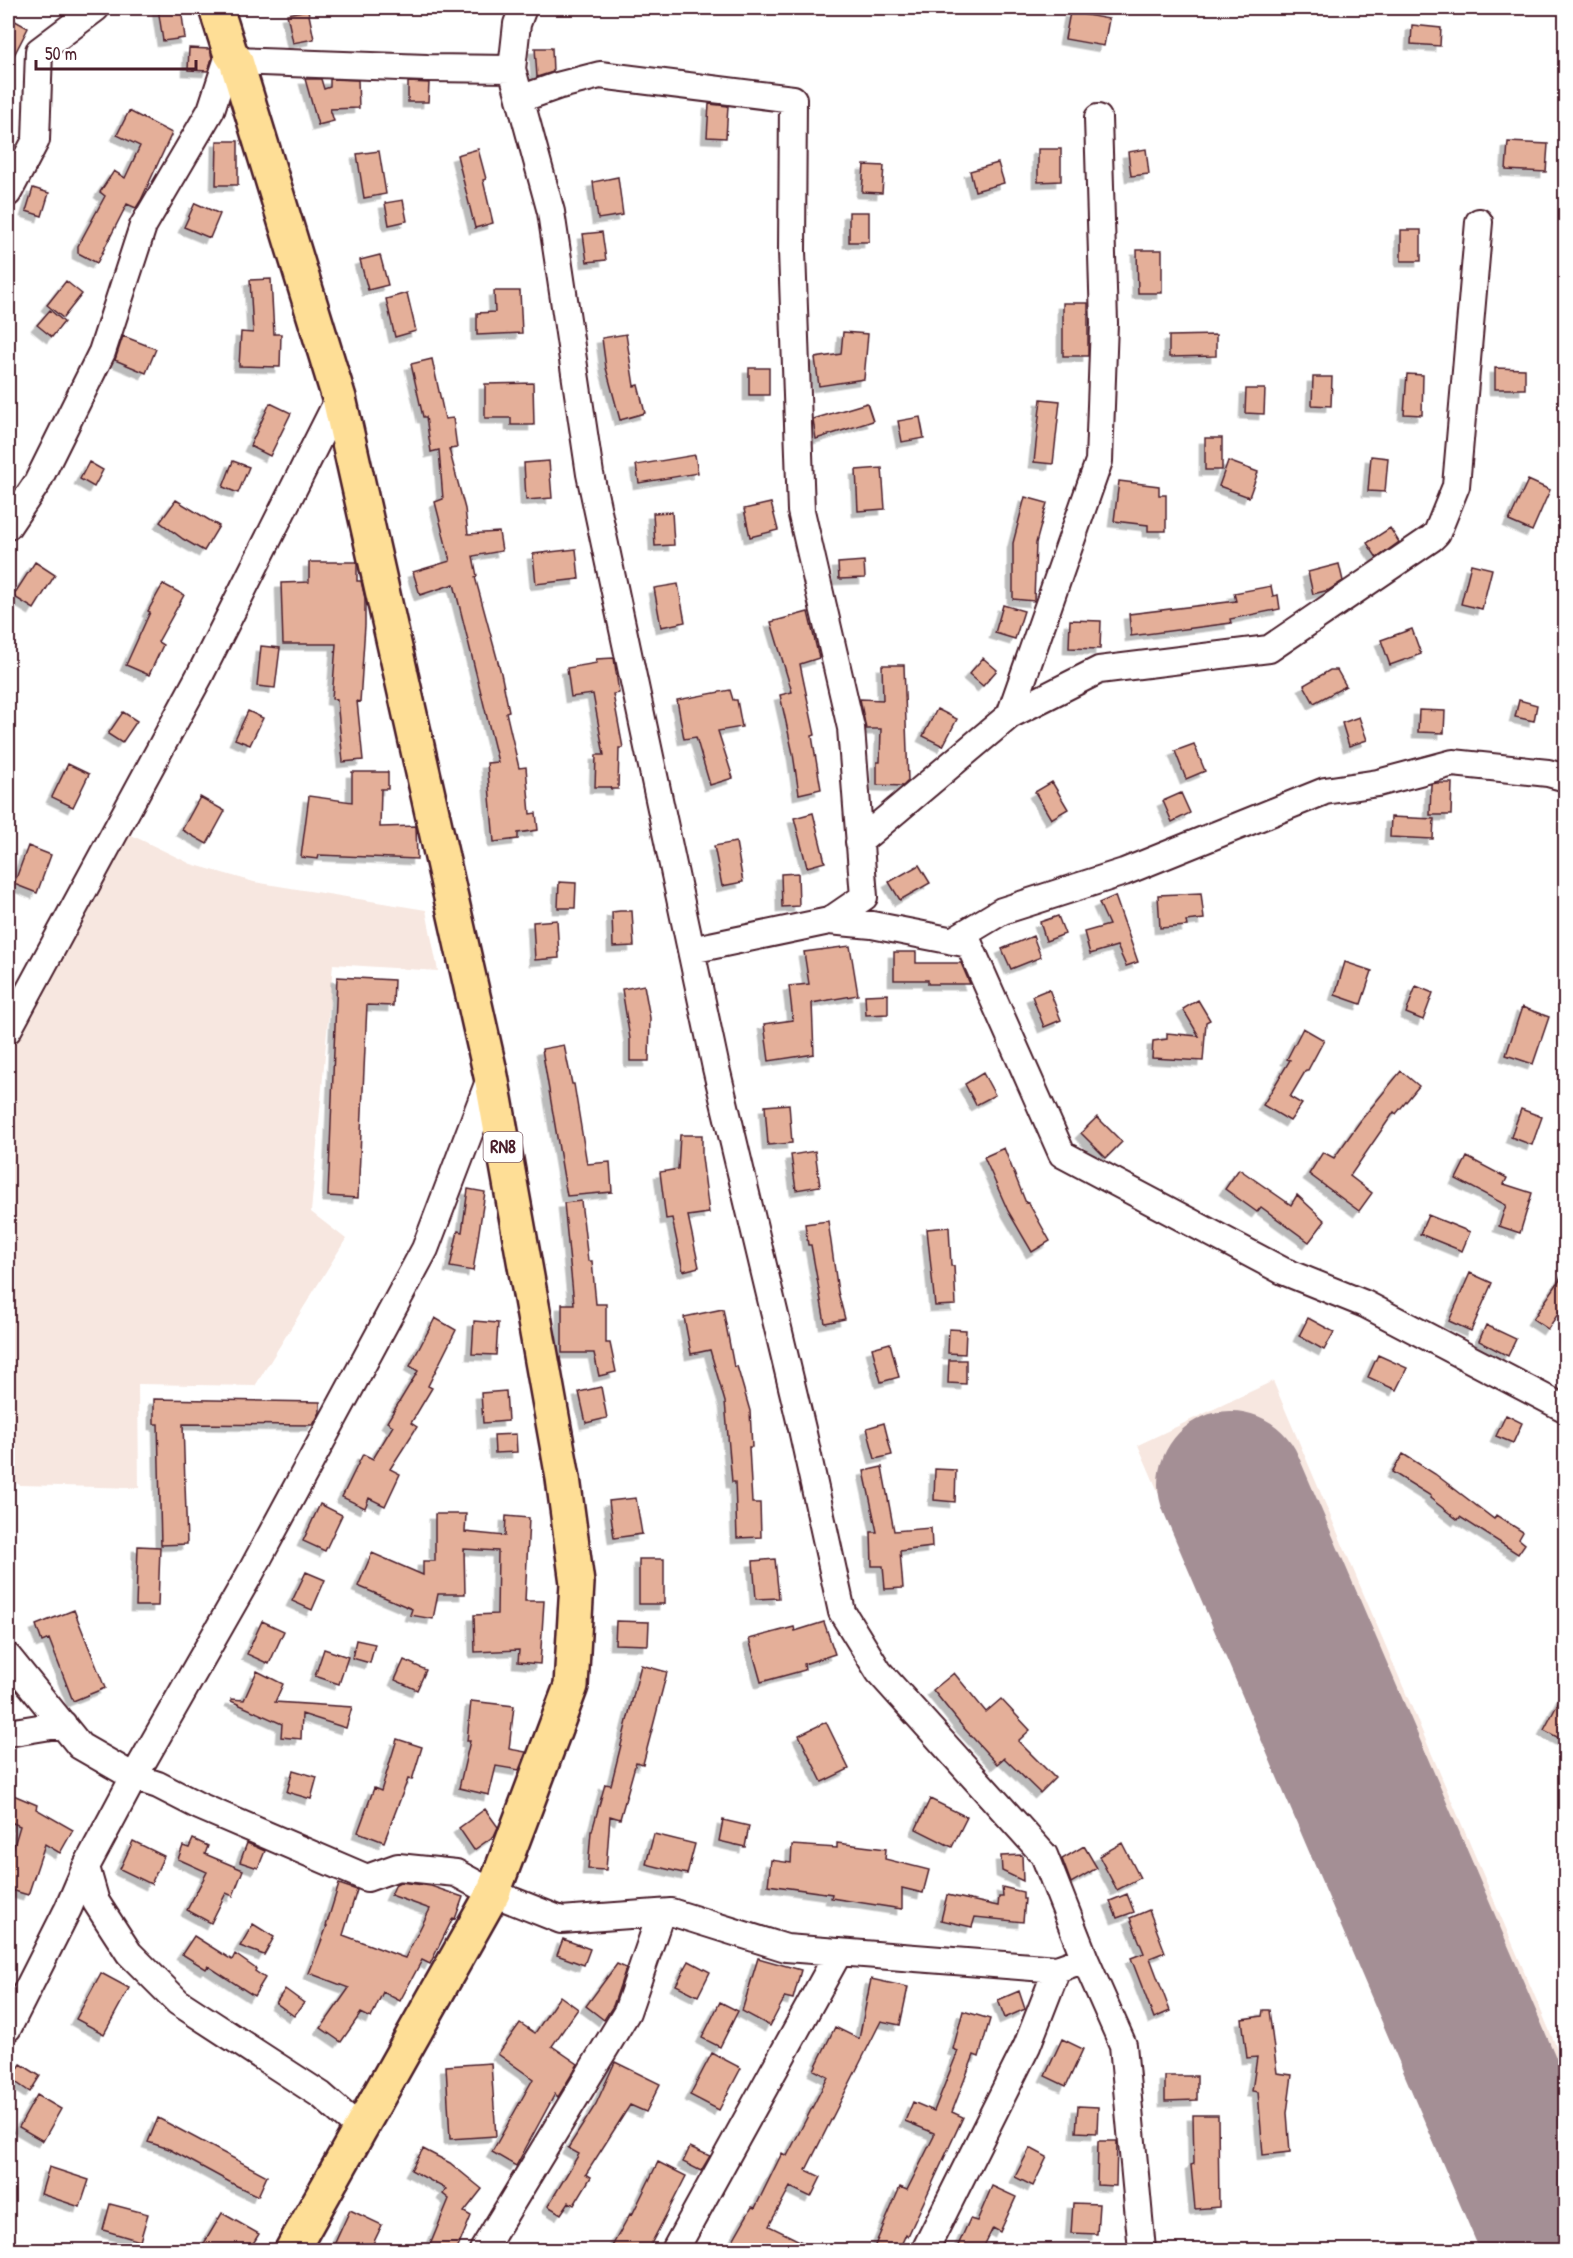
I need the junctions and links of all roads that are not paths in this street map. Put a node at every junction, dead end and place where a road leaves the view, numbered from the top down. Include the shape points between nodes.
1 (96, 8) edge
2 (216, 8) edge
3 (523, 8) edge
4 (233, 57) junction
5 (512, 69) junction
6 (520, 99) junction
7 (1098, 118) dead end
8 (8, 193) edge
9 (1479, 222) dead end
10 (339, 398) junction
11 (8, 526) edge
12 (1010, 714) junction
13 (1566, 778) edge
14 (859, 842) junction
15 (829, 921) junction
16 (952, 941) junction
17 (691, 950) junction
18 (8, 1030) edge
19 (490, 1076) junction
20 (1566, 1409) edge
21 (8, 1657) edge
22 (63, 1724) junction
23 (8, 1733) edge
24 (134, 1777) junction
25 (86, 1867) junction
26 (493, 1893) junction
27 (661, 1913) junction
28 (839, 1952) junction
29 (1085, 1959) junction
30 (1057, 1969) junction
31 (8, 2028) edge
32 (360, 2129) junction
33 (292, 2250) edge
34 (483, 2250) edge
35 (675, 2250) edge
36 (925, 2250) edge
37 (1142, 2250) edge

1 - 8 street via 39,51 36,140
2 - 4 main road, RN8
3 - 5 street via 517,24
4 - 5 street
4 - 10 main road, RN8
4 - 11 street via 211,110 144,226 102,352 37,483
5 - 6 street
6 - 14 street via 600,75 794,99 792,251 801,511 850,728
6 - 17 street via 551,212 590,474
7 - 12 street via 1104,324 1099,461
9 - 12 street via 1456,486 1437,533 1269,649 1099,670
10 - 18 street via 200,675
10 - 19 main road, RN8
12 - 14 street
13 - 16 street via 1453,763 1325,792 1124,872 1002,911
14 - 15 street via 864,897
15 - 16 street
15 - 17 street
16 - 20 street via 969,944 1062,1154 1283,1271 1365,1304
17 - 29 street via 842,1612 879,1672 1044,1855
19 - 24 street via 425,1249 251,1572
19 - 26 main road, RN8 via 563,1478 577,1583 571,1686
21 - 22 street
22 - 23 street
22 - 24 street via 80,1746
24 - 25 street
24 - 26 street via 368,1878 398,1867 456,1873
25 - 31 street
25 - 32 street via 96,1902 129,1953 178,2002 321,2095
26 - 27 street via 561,1920
26 - 32 main road, RN8
27 - 28 street via 671,1912 786,1948
27 - 34 street via 627,2012
28 - 30 street
28 - 35 street
29 - 30 street
29 - 37 street via 1123,2046
30 - 36 street via 1027,2046
32 - 33 main road, RN8

